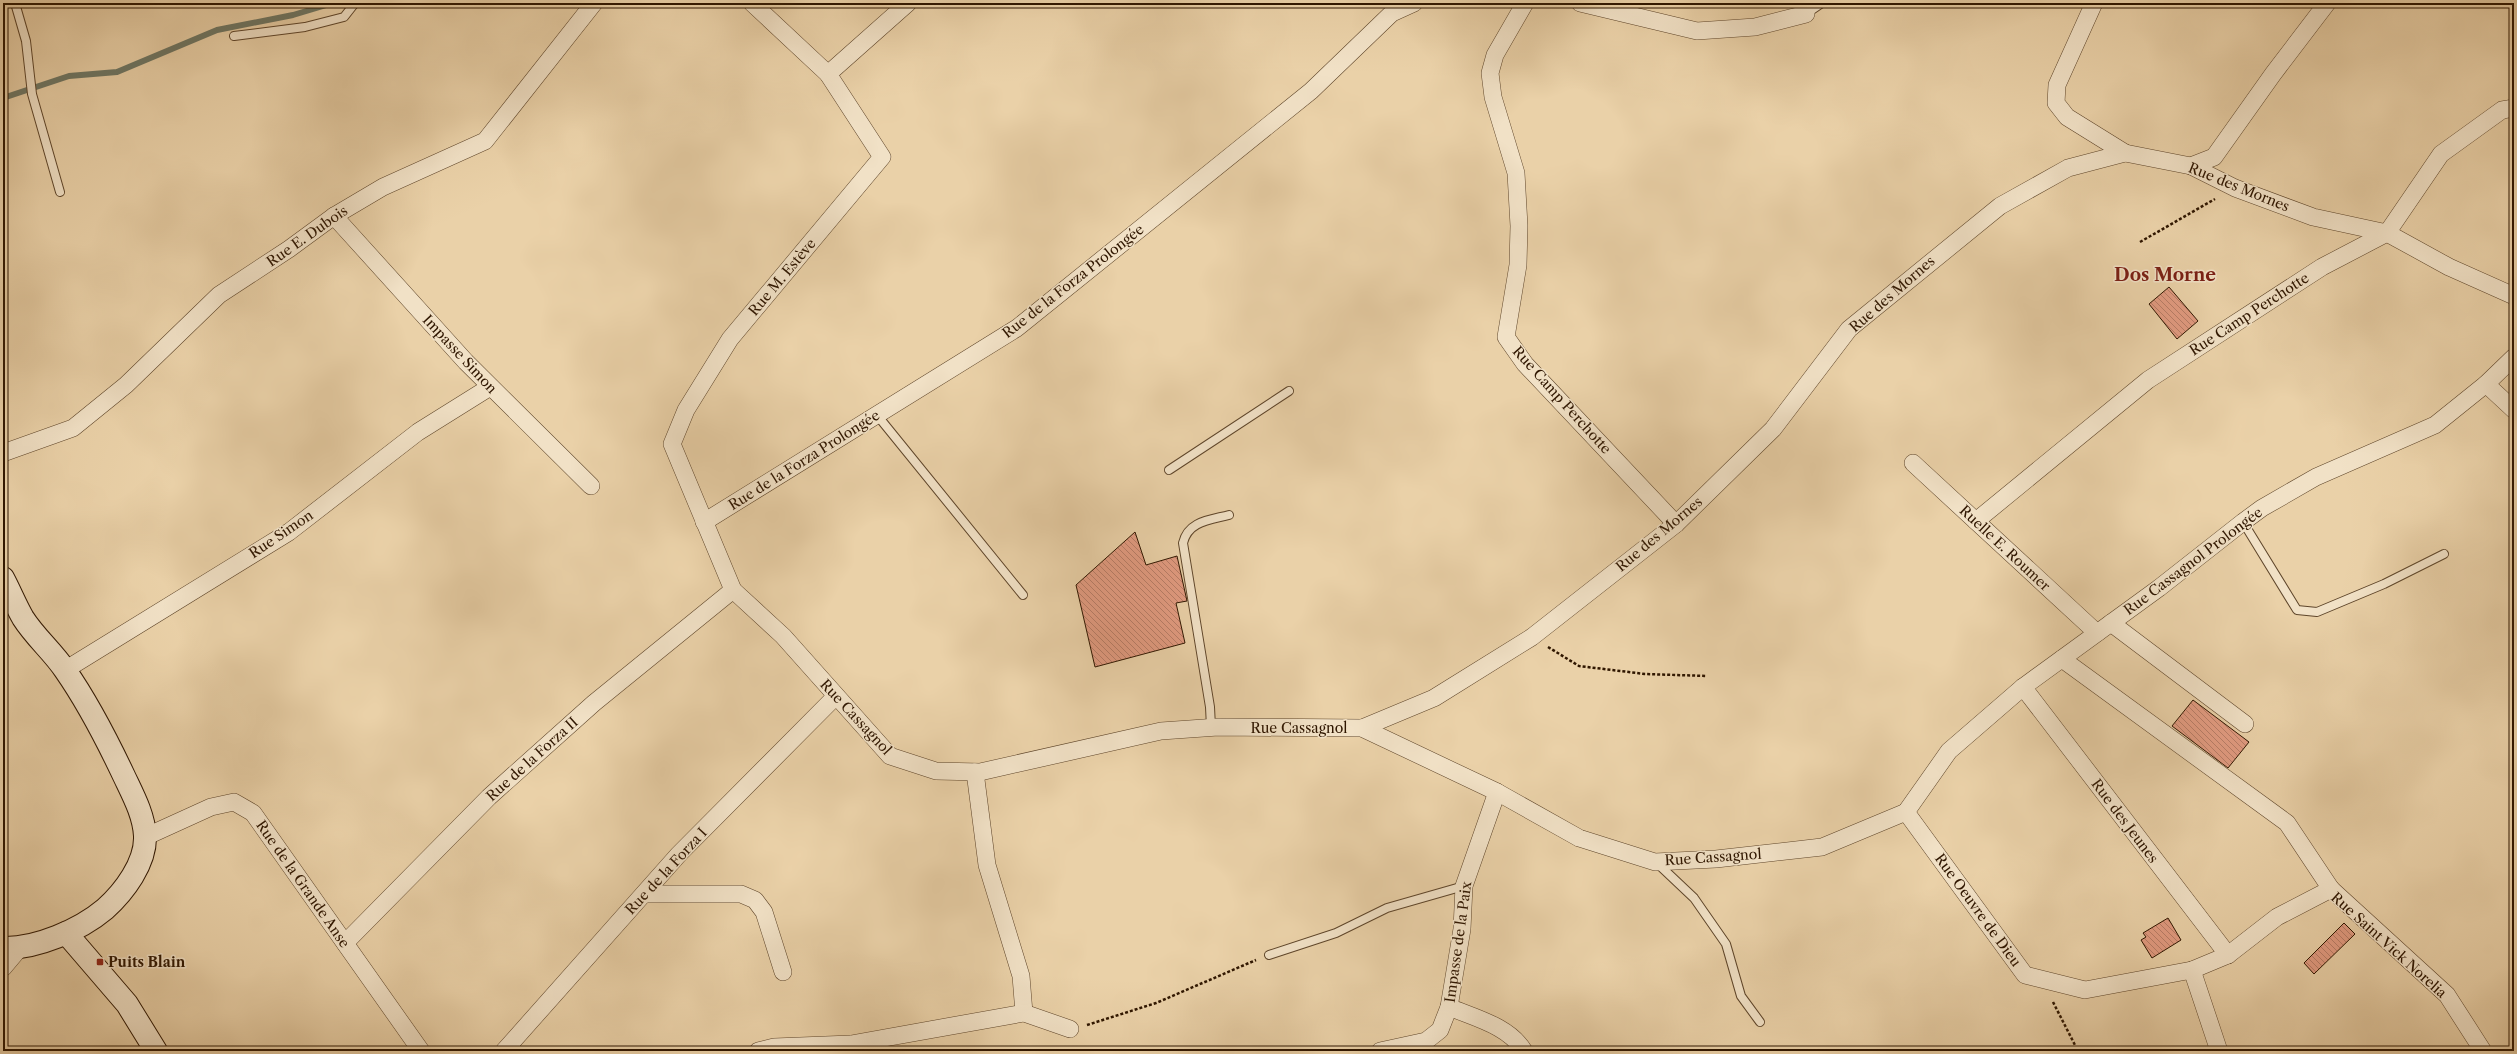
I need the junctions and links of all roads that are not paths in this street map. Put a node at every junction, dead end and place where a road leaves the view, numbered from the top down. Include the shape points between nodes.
1 (15, 3) edge
2 (356, 3) edge
3 (594, 3) edge
4 (752, 3) edge
5 (908, 3) edge
6 (1414, 3) edge
7 (1524, 3) edge
8 (1580, 3) edge
9 (1822, 3) edge
10 (2094, 3) edge
11 (2327, 3) edge
12 (1806, 14) joint
13 (234, 36) dead end
14 (828, 74) junction
15 (2514, 108) edge
16 (2126, 153) junction
17 (2191, 166) junction
18 (60, 192) dead end
19 (334, 216) junction
20 (2387, 233) junction
21 (2514, 296) edge
22 (2514, 357) edge
23 (2486, 384) junction
24 (490, 387) junction
25 (1289, 391) dead end
26 (2514, 410) edge
27 (877, 415) junction
28 (3, 453) edge
29 (1913, 463) dead end
30 (1169, 470) dead end
31 (591, 486) dead end
32 (1229, 515) dead end
33 (1976, 521) junction
34 (704, 522) junction
35 (2243, 522) junction
36 (1676, 524) junction
37 (2444, 554) dead end
38 (3, 578) edge
39 (733, 590) junction
40 (1023, 595) dead end
41 (2111, 623) junction
42 (2097, 633) junction
43 (2062, 659) junction
44 (65, 670) junction
45 (2023, 687) junction
46 (835, 697) junction
47 (2245, 724) dead end
48 (1211, 728) junction
49 (1362, 728) junction
50 (975, 772) junction
51 (1497, 792) junction
52 (1906, 812) junction
53 (145, 837) junction
54 (1655, 862) junction
55 (1464, 886) junction
56 (2331, 889) junction
57 (644, 894) junction
58 (66, 933) junction
59 (345, 944) junction
60 (11, 948) edge
61 (1269, 955) road end
62 (2228, 955) junction
63 (3, 968) edge
64 (2192, 970) junction
65 (782, 972) dead end
66 (1449, 1007) junction
67 (1024, 1013) junction
68 (1760, 1022) dead end
69 (1070, 1029) road end
70 (156, 1051) edge
71 (421, 1051) edge
72 (504, 1051) edge
73 (758, 1051) edge
74 (1380, 1051) edge
75 (1524, 1051) edge
76 (2219, 1051) edge
77 (2483, 1051) edge

1 - 18 lane via 26,41 32,94
2 - 13 lane via 344,17 305,28
3 - 19 street, Rue E. Dubois via 485,141 383,187
4 - 14 street, Rue M. Estève
5 - 14 street
6 - 27 street, Rue de la Forza Prolongée via 1392,13 1311,91 1017,328
7 - 36 street, Rue Camp Perchotte via 1495,55 1490,73 1493,97 1516,173 1518,265 1506,337 1525,364
8 - 12 street via 1697,31 1755,27
9 - 12 lane
10 - 16 street via 2057,85 2056,103 2067,117
11 - 17 street via 2214,157
14 - 34 street, Rue M. Estève via 882,157 730,339 686,410 672,444
15 - 20 street, Rue Camp Perchotte via 2502,110 2441,154
16 - 17 street, Rue des Mornes
16 - 36 street, Rue des Mornes via 2068,168 2000,206 1936,256 1849,329 1773,429
17 - 20 street, Rue des Mornes via 2235,188 2313,216
19 - 24 street, Impasse Simon
19 - 28 street, Rue E. Dubois via 290,250 219,295 126,385 73,428
20 - 21 street, Rue des Mornes via 2449,267
20 - 33 street, Rue Camp Perchotte via 2322,267 2148,380
22 - 23 street, Rue Cassagnol Prolongée
23 - 26 street
23 - 35 street, Rue Cassagnol Prolongée via 2434,425 2316,477
24 - 31 street, Impasse Simon
24 - 44 street, Rue Simon via 418,432 289,532
25 - 30 lane
27 - 34 street, Rue de la Forza Prolongée
27 - 40 lane
29 - 33 street, Ruelle E. Roumer
32 - 48 lane via 1194,524 1185,532 1183,543 1210,707
33 - 42 street, Ruelle E. Roumer
34 - 39 street, Rue M. Estève
35 - 37 lane via 2297,610 2317,612 2384,584
35 - 41 street, Rue Cassagnol Prolongée
36 - 49 street, Rue des Mornes via 1532,637 1434,698
38 - 44 street via 24,619
39 - 46 street, Rue Cassagnol via 783,636
39 - 59 street, Rue de la Forza II via 594,703 489,797
41 - 42 street, Rue Cassagnol Prolongée
41 - 47 street
42 - 43 street, Rue Cassagnol Prolongée
43 - 45 street, Rue Cassagnol Prolongée
43 - 56 street via 2287,823
44 - 53 street via 110,747 138,807
45 - 52 street, Rue Cassagnol Prolongée via 1950,752
45 - 62 street, Rue des Jeunes
46 - 50 street, Rue Cassagnol via 890,756 936,771
46 - 57 street, Rue de la Forza I via 679,854
48 - 49 street, Rue Cassagnol
48 - 50 street, Rue Cassagnol via 1161,731
49 - 51 street, Rue Cassagnol
50 - 67 street via 987,865 1021,976
51 - 54 street, Rue Cassagnol via 1579,838
51 - 55 street, Impasse de la Paix
52 - 54 street, Rue Cassagnol via 1822,847 1716,859
52 - 64 street, Rue Oeuvre de Dieu via 2025,975 2085,990
53 - 58 street via 140,859 129,882 113,902 82,927
53 - 59 street, Rue de la Grande Anse via 212,807 234,802 253,812
54 - 68 lane via 1694,898 1726,944 1741,996
55 - 61 lane via 1387,908 1336,933
55 - 66 street, Impasse de la Paix via 1462,930
56 - 62 street, Rue Saint Vick Norelia via 2277,917
56 - 77 street, Rue Saint Vick Norelia via 2447,995
57 - 65 street via 741,894 755,900 764,912
57 - 72 street, Rue de la Forza I
58 - 60 street
58 - 70 street via 127,1004
59 - 71 street, Rue de la Grande Anse
60 - 63 street
62 - 64 street, Rue Saint Vick Norelia
64 - 76 street
66 - 74 street, Impasse de la Paix via 1440,1030 1426,1042
66 - 75 street via 1509,1033
67 - 69 street
67 - 73 street via 851,1044 774,1047

